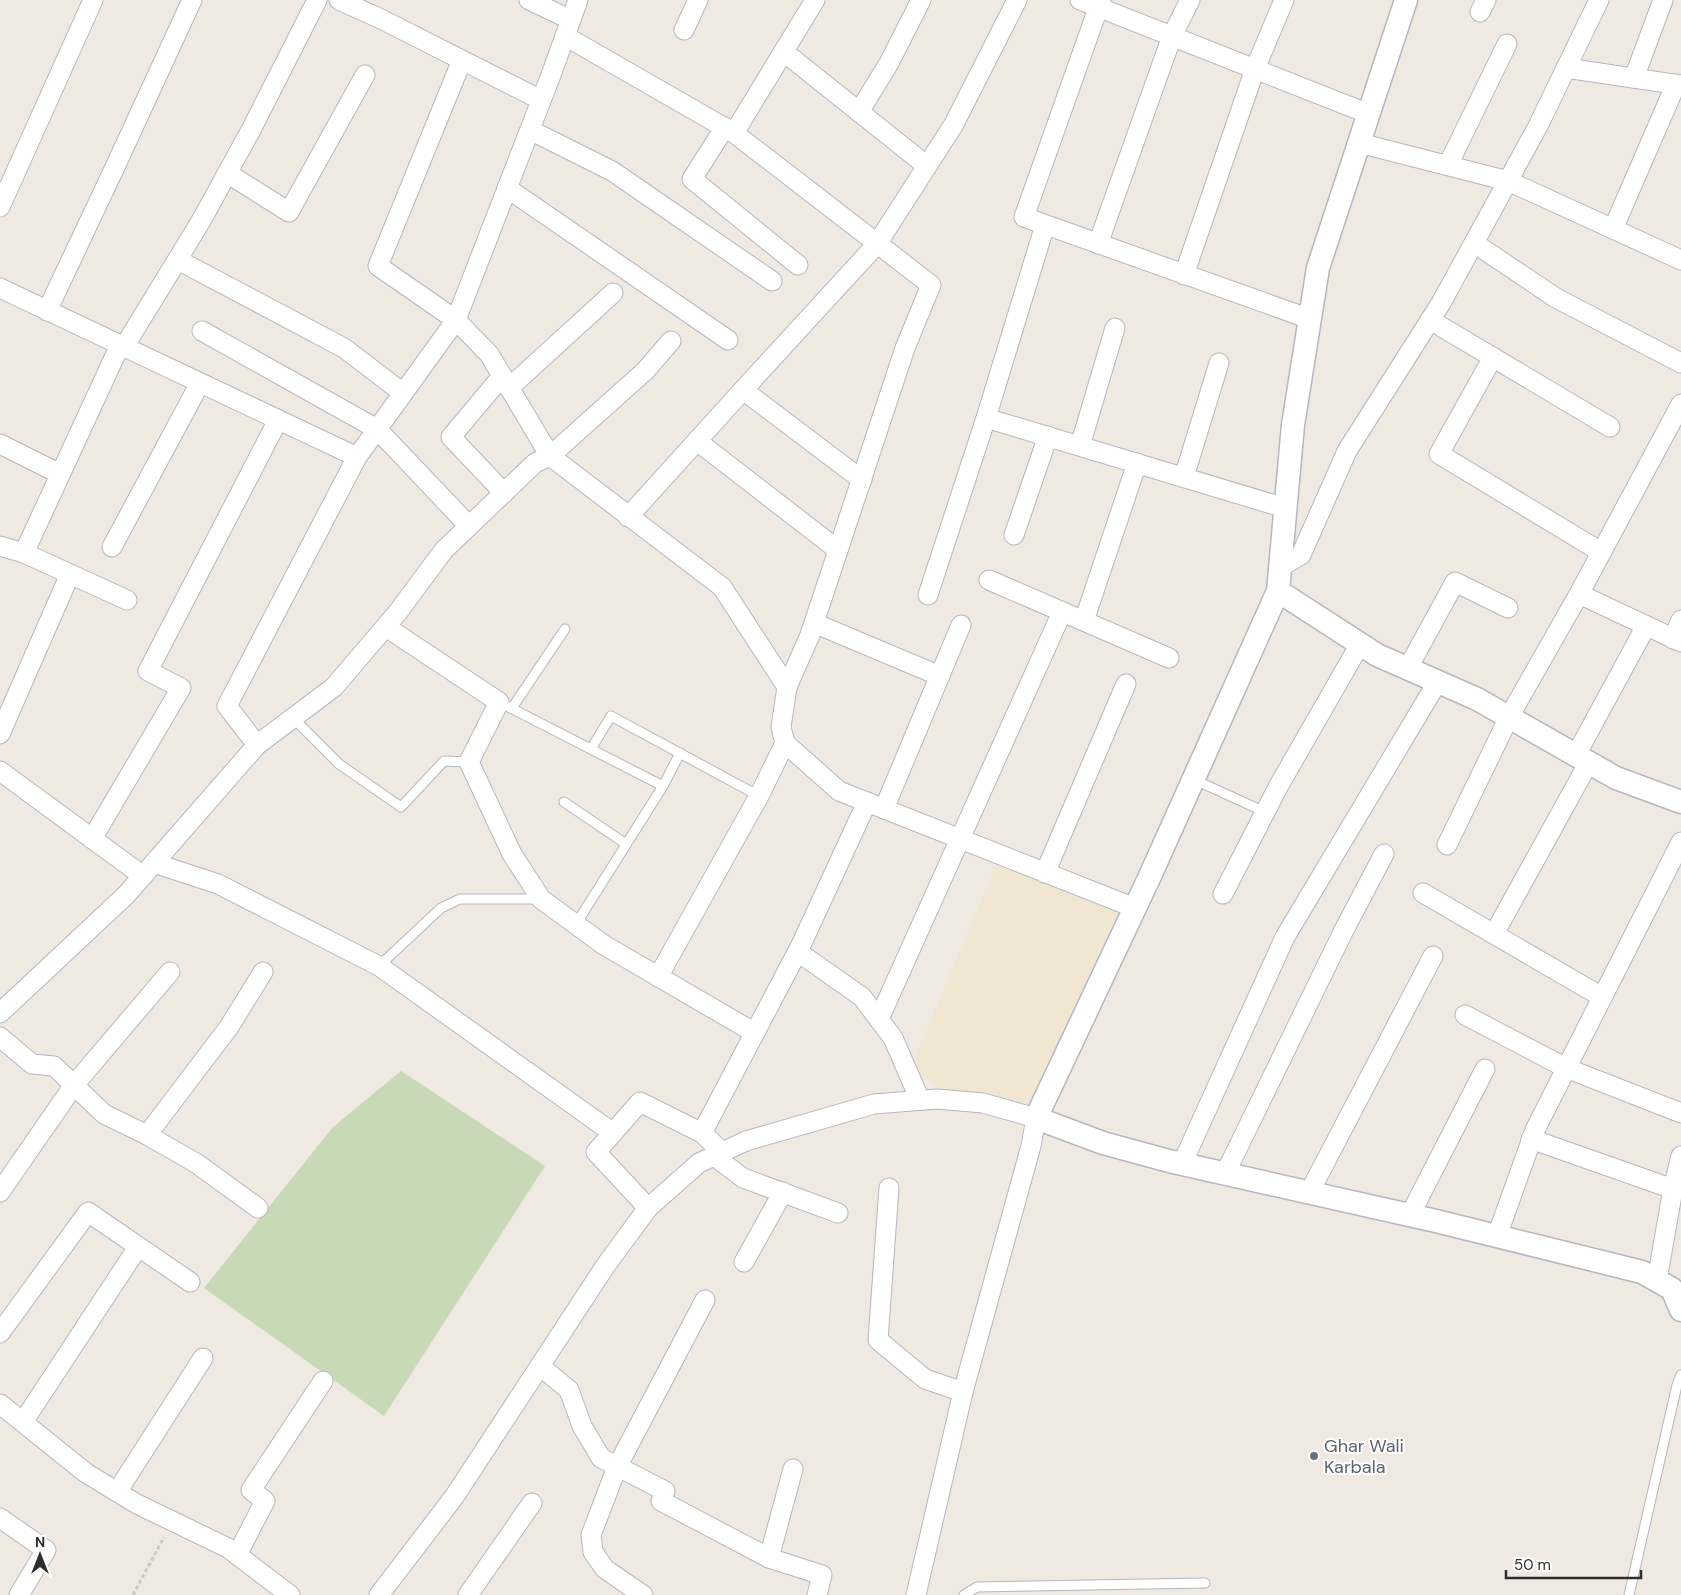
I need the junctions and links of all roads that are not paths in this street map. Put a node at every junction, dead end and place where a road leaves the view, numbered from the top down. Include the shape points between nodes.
1 (93, 0) edge
2 (192, 0) edge
3 (317, 0) edge
4 (529, 0) edge
5 (578, 0) edge
6 (698, 0) edge
7 (816, 0) edge
8 (921, 0) edge
9 (1017, 0) edge
10 (1080, 0) edge
11 (1190, 0) edge
12 (1284, 0) edge
13 (1406, 0) edge
14 (1600, 0) edge
15 (1664, 0) edge
16 (350, 2) edge
17 (1099, 4) edge
18 (568, 28) junction
19 (684, 30) dead end
20 (1172, 36) junction
21 (1508, 44) dead end
22 (784, 52) junction
23 (462, 60) junction
24 (1566, 68) junction
25 (1255, 69) junction
26 (365, 75) dead end
27 (1634, 78) junction
28 (1678, 84) edge
29 (541, 100) junction
30 (858, 112) junction
31 (1368, 114) junction
32 (530, 130) junction
33 (730, 130) junction
34 (1359, 143) junction
35 (1448, 165) junction
36 (927, 166) junction
37 (227, 173) junction
38 (1508, 181) junction
39 (507, 188) junction
40 (0, 207) edge
41 (1046, 225) junction
42 (1613, 229) junction
43 (1474, 243) junction
44 (877, 244) junction
45 (1098, 244) junction
46 (178, 260) junction
47 (1681, 260) edge
48 (798, 265) dead end
49 (1184, 275) junction
50 (772, 282) dead end
51 (0, 288) edge
52 (613, 293) dead end
53 (47, 311) junction
54 (456, 320) junction
55 (1310, 320) junction
56 (1430, 320) junction
57 (1115, 328) dead end
58 (202, 331) dead end
59 (728, 340) dead end
60 (671, 341) dead end
61 (122, 346) junction
62 (1493, 358) junction
63 (1219, 363) dead end
64 (1681, 363) edge
65 (506, 382) junction
66 (200, 383) junction
67 (743, 390) junction
68 (403, 393) junction
69 (1681, 404) edge
70 (986, 418) junction
71 (278, 420) junction
72 (1610, 427) dead end
73 (377, 429) junction
74 (1048, 436) junction
75 (697, 441) junction
76 (0, 444) edge
77 (1080, 446) junction
78 (356, 456) junction
79 (550, 456) junction
80 (1137, 463) junction
81 (60, 474) junction
82 (1184, 478) junction
83 (862, 480) junction
84 (504, 493) junction
85 (1285, 508) junction
86 (628, 517) junction
87 (469, 526) junction
88 (1014, 535) dead end
89 (0, 546) edge
90 (112, 548) dead end
91 (838, 550) junction
92 (1601, 552) junction
93 (24, 553) junction
94 (1280, 567) junction
95 (70, 574) junction
96 (989, 580) dead end
97 (1278, 591) junction
98 (1579, 594) junction
99 (928, 595) dead end
100 (127, 600) dead end
101 (1508, 608) dead end
102 (1062, 612) junction
103 (1681, 620) edge
104 (1084, 621) junction
105 (814, 623) junction
106 (961, 625) dead end
107 (1646, 626) junction
108 (386, 627) junction
109 (565, 629) dead end
110 (1677, 641) edge
111 (1360, 644) junction
112 (1170, 658) dead end
113 (1408, 668) junction
114 (940, 676) junction
115 (1438, 681) junction
116 (1126, 684) dead end
117 (787, 688) junction
118 (505, 705) junction
119 (1509, 716) junction
120 (293, 718) junction
121 (0, 734) edge
122 (785, 743) junction
123 (257, 745) junction
124 (591, 749) junction
125 (680, 753) junction
126 (1583, 758) junction
127 (469, 762) junction
128 (0, 771) edge
129 (1193, 779) junction
130 (663, 786) junction
131 (759, 796) junction
132 (564, 802) dead end
133 (1681, 802) edge
134 (875, 805) junction
135 (1265, 812) junction
136 (92, 839) junction
137 (961, 839) junction
138 (1681, 842) edge
139 (626, 844) junction
140 (1447, 845) dead end
141 (1384, 854) dead end
142 (149, 870) junction
143 (1046, 873) junction
144 (1423, 893) dead end
145 (1223, 894) dead end
146 (541, 899) junction
147 (1135, 908) junction
148 (576, 924) junction
149 (1494, 934) junction
150 (798, 952) junction
151 (1433, 956) dead end
152 (379, 966) junction
153 (170, 972) dead end
154 (263, 972) dead end
155 (658, 976) junction
156 (1602, 997) junction
157 (0, 1013) edge
158 (1465, 1015) dead end
159 (879, 1019) junction
160 (755, 1033) junction
161 (0, 1037) edge
162 (1566, 1068) junction
163 (1486, 1069) dead end
164 (74, 1085) junction
165 (920, 1100) junction
166 (1681, 1113) edge
167 (1036, 1118) junction
168 (613, 1133) junction
169 (702, 1133) junction
170 (147, 1135) junction
171 (1531, 1139) junction
172 (718, 1154) junction
173 (1681, 1156) edge
174 (1182, 1164) junction
175 (1225, 1174) junction
176 (889, 1188) dead end
177 (1673, 1189) junction
178 (0, 1192) edge
179 (783, 1192) junction
180 (1310, 1192) junction
181 (258, 1208) dead end
182 (648, 1208) junction
183 (838, 1213) dead end
184 (1675, 1213) edge
185 (1410, 1215) junction
186 (1497, 1236) junction
187 (138, 1247) junction
188 (744, 1262) dead end
189 (1657, 1280) junction
190 (190, 1282) dead end
191 (705, 1300) dead end
192 (1681, 1310) edge
193 (0, 1333) edge
194 (202, 1358) dead end
195 (540, 1366) junction
196 (1681, 1375) edge
197 (323, 1381) dead end
198 (963, 1392) junction
199 (0, 1404) edge
200 (23, 1422) junction
201 (617, 1467) junction
202 (793, 1469) dead end
203 (117, 1492) junction
204 (532, 1503) dead end
205 (0, 1518) edge
206 (237, 1554) junction
207 (769, 1558) junction
208 (1205, 1583) dead end
209 (19, 1595) edge
210 (290, 1595) edge
211 (379, 1595) edge
212 (468, 1595) edge
213 (643, 1595) edge
214 (817, 1595) edge
215 (916, 1595) edge
216 (964, 1595) edge
217 (1628, 1595) edge

1 - 40 street
2 - 53 street
3 - 37 street
4 - 18 street
5 - 18 street
6 - 19 street
7 - 22 street
8 - 30 street via 889,63
9 - 36 street via 954,124
10 - 17 street
11 - 20 street
12 - 25 street
13 - 31 street
14 - 24 street
15 - 27 street
16 - 23 street
17 - 20 street
17 - 41 street via 1024,217
18 - 29 street
18 - 33 street
20 - 25 street
20 - 45 street
21 - 35 street
22 - 30 street
22 - 33 street
23 - 29 street
23 - 54 street via 378,266
24 - 27 street
24 - 38 street
25 - 31 street
25 - 49 street
26 - 37 street via 289,212
27 - 28 street
28 - 42 street
29 - 32 street
30 - 36 street
31 - 34 street
32 - 39 street
32 - 50 street via 612,170
33 - 44 street
33 - 48 street via 692,179
34 - 35 street
34 - 55 street via 1318,268
35 - 38 street
36 - 44 street
37 - 46 street
38 - 42 street
38 - 43 street
39 - 54 street
39 - 59 street
41 - 45 street
41 - 70 street
42 - 47 street
43 - 56 street
43 - 64 street via 1556,298
44 - 67 street
44 - 83 street via 931,285 905,348
45 - 49 street
46 - 61 street
46 - 68 street via 344,348
49 - 55 street
51 - 53 street
52 - 65 street
53 - 61 street
54 - 65 street via 489,354
54 - 68 street
55 - 85 street via 1293,425
56 - 62 street
56 - 94 street via 1347,451 1301,555
57 - 77 street
58 - 73 street
60 - 79 street via 645,371
61 - 66 street
61 - 81 street
62 - 72 street
62 - 92 street via 1439,454
63 - 82 street
65 - 79 street
65 - 84 street via 451,437
66 - 71 street
66 - 90 street
67 - 75 street
67 - 83 street
68 - 73 street
69 - 92 street
70 - 74 street
70 - 99 street
71 - 78 street
71 - 136 street via 148,671 181,688
73 - 78 street
73 - 87 street
74 - 77 street
74 - 88 street
75 - 86 street
75 - 91 street
76 - 81 street
77 - 80 street
78 - 123 street via 227,706
79 - 84 street via 535,463
79 - 86 street
80 - 82 street
80 - 104 street
81 - 93 street
82 - 85 street
83 - 91 street
84 - 87 street
85 - 94 street
86 - 117 street via 722,587
87 - 108 street via 444,550
89 - 93 street
91 - 105 street
92 - 98 street
93 - 95 street
94 - 97 street
95 - 100 street
95 - 121 street
96 - 102 street
97 - 111 street
97 - 129 street
98 - 107 street
98 - 119 street
101 - 113 street via 1455,582
102 - 104 street
102 - 137 street
103 - 110 street
104 - 112 street
105 - 114 street
105 - 117 street
106 - 114 street
107 - 110 street
107 - 126 street
108 - 118 street
108 - 120 street via 334,687
109 - 118 lane
111 - 113 street
111 - 135 street
113 - 115 street
114 - 134 street
115 - 119 street
115 - 174 street via 1285,937
116 - 143 street
117 - 122 street via 781,727
118 - 124 lane
118 - 127 street
119 - 126 street
119 - 140 street
120 - 123 street
120 - 127 lane via 339,764 401,807 444,761
122 - 131 street
122 - 134 street via 839,791
123 - 142 street
124 - 125 lane via 611,716
124 - 130 lane
125 - 130 lane
125 - 131 lane
126 - 133 street via 1616,778
126 - 149 street
127 - 146 street via 512,854
128 - 136 street
129 - 135 lane
129 - 147 street
130 - 139 lane
131 - 155 street
132 - 139 lane
134 - 137 street
134 - 150 street
135 - 145 street
136 - 142 street
137 - 143 street
137 - 159 street
138 - 156 street
139 - 148 lane
141 - 175 street
142 - 152 street via 218,884
142 - 157 street
143 - 147 street
144 - 149 street
146 - 148 street
146 - 152 lane via 460,899 441,908
147 - 167 street
148 - 155 street via 604,945
149 - 156 street
150 - 159 street via 862,996
150 - 160 street
151 - 180 street
152 - 168 street
153 - 164 street
154 - 170 street via 228,1027
155 - 160 street
156 - 162 street
158 - 162 street
159 - 165 street via 893,1038
160 - 169 street
161 - 164 street via 32,1064 54,1066
162 - 166 street
162 - 171 street
163 - 185 street
164 - 170 street via 104,1114
164 - 178 street
165 - 167 street via 983,1103
165 - 172 street via 874,1104 746,1141
167 - 174 street via 1103,1143
167 - 198 street
168 - 169 street via 640,1102
168 - 182 street via 596,1152
169 - 172 street
170 - 181 street via 196,1163
171 - 177 street
171 - 186 street
172 - 179 street via 743,1178
172 - 182 street via 699,1163
173 - 177 street
174 - 175 street
175 - 180 street
176 - 198 street via 878,1340 925,1379
177 - 184 street
179 - 183 street
179 - 188 street
180 - 185 street
182 - 195 street via 606,1265
184 - 189 street
185 - 186 street
186 - 189 street via 1642,1272
187 - 190 street
187 - 193 street via 88,1212
187 - 200 street
189 - 192 street via 1672,1289
191 - 201 street
194 - 203 street
195 - 201 street via 569,1390 582,1426 601,1458
195 - 211 street via 454,1497
196 - 217 lane
197 - 206 street via 251,1490 265,1501
198 - 215 street
199 - 200 street
200 - 203 street via 86,1474
201 - 207 street via 665,1491 660,1501
201 - 213 street via 591,1535 593,1552 605,1569
202 - 207 street
203 - 206 street
204 - 212 street
205 - 209 street via 46,1550
206 - 210 street
207 - 214 street via 822,1575
208 - 216 lane via 977,1586

